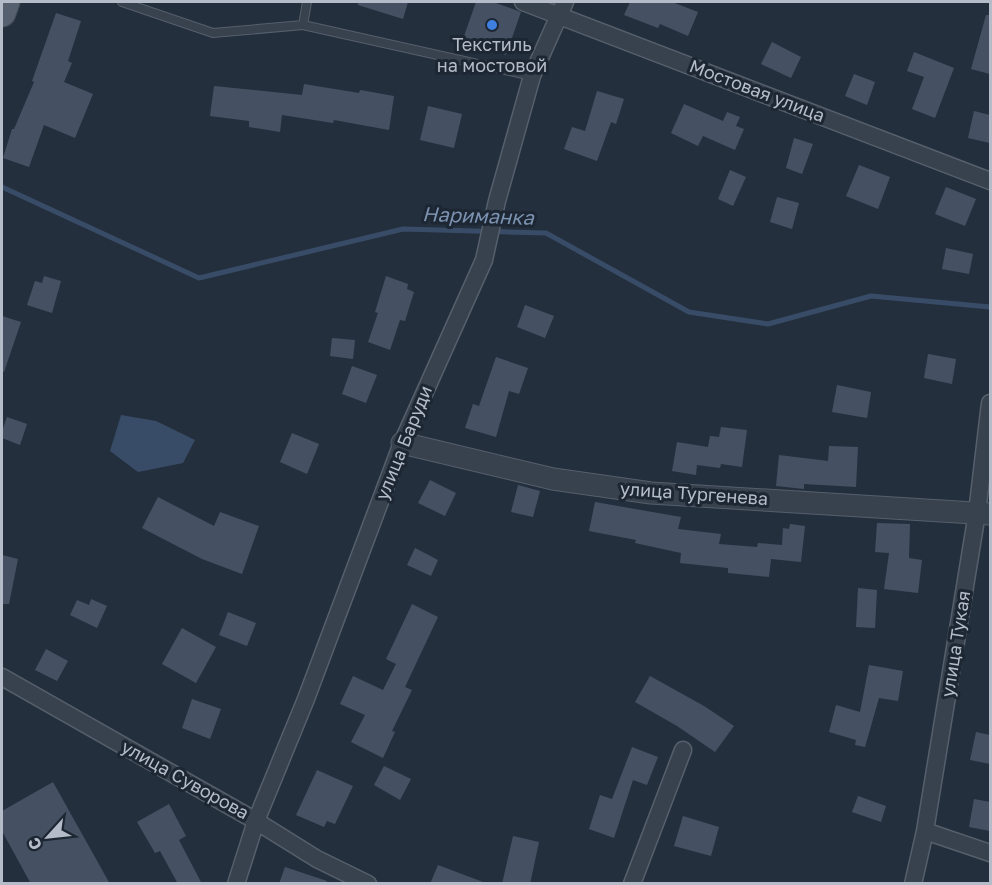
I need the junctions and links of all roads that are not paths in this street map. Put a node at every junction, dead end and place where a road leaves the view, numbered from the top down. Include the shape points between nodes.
1 (6, 2) edge
2 (122, 2) edge
3 (307, 2) edge
4 (523, 2) edge
5 (563, 8) edge
6 (2, 13) edge
7 (303, 25) junction
8 (532, 76) junction
9 (990, 181) edge
10 (990, 403) edge
11 (402, 443) junction
12 (984, 514) edge
13 (2, 677) edge
14 (683, 750) dead end
15 (256, 821) junction
16 (926, 831) junction
17 (990, 853) edge
18 (236, 884) edge
19 (368, 884) edge
20 (632, 884) edge
21 (913, 884) edge

1 - 6 main road
2 - 7 lane via 213,33
3 - 7 lane
4 - 5 street, Мостовая улица
5 - 8 street, улица Баруди
5 - 9 street, Мостовая улица
7 - 8 lane
8 - 11 street, улица Баруди via 484,260
10 - 12 street, улица Тукая
11 - 12 street, улица Тургенева via 553,478 651,493
11 - 15 street, улица Баруди
12 - 16 street, улица Тукая
13 - 15 street, улица Суворова
14 - 20 street
15 - 18 street, улица Баруди
15 - 19 street, улица Суворова via 317,859
16 - 17 street
16 - 21 street, улица Тукая

